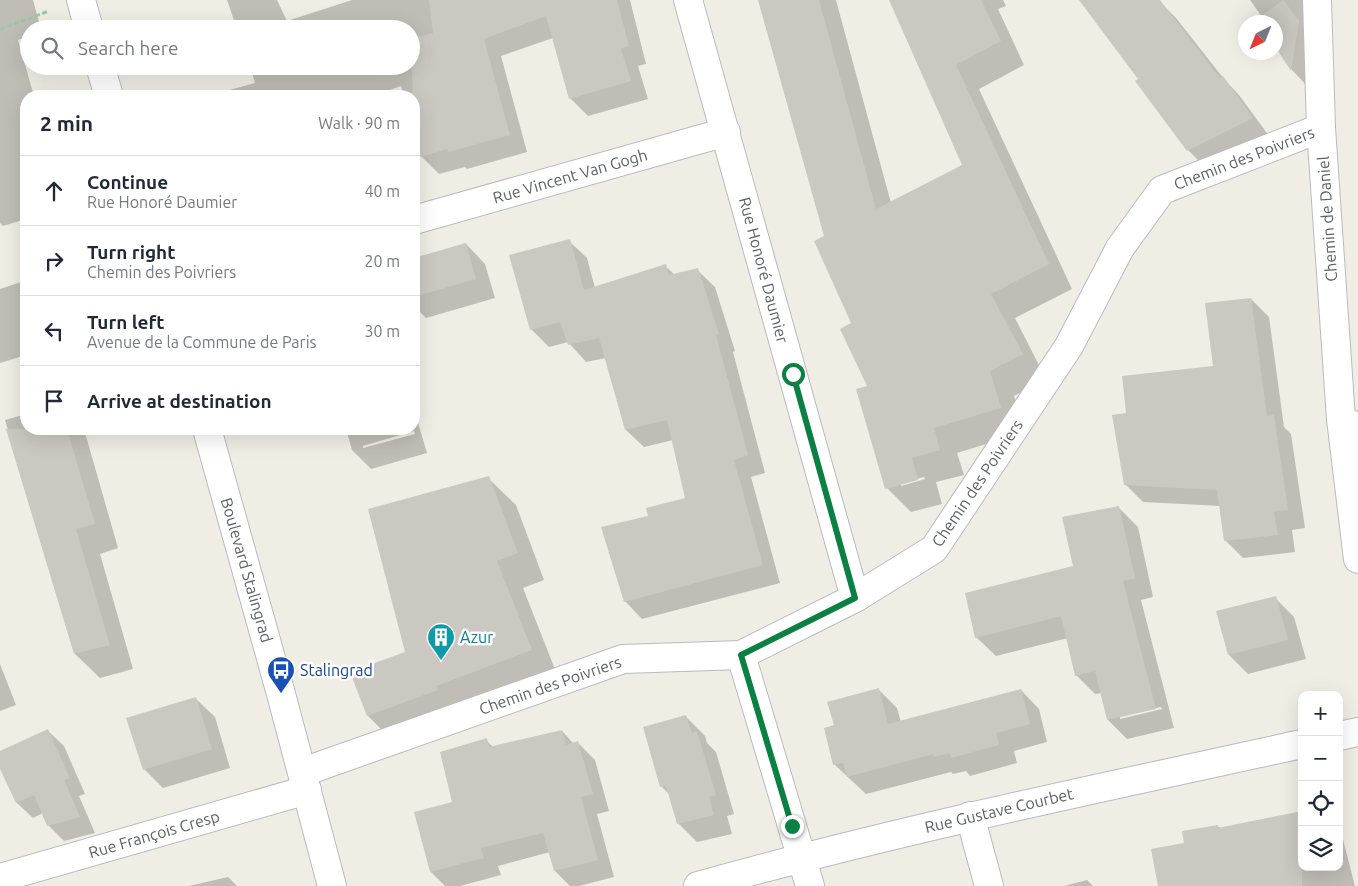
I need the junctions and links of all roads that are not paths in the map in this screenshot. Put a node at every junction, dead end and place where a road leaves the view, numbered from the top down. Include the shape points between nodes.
1 (81, 0) edge
2 (688, 0) edge
3 (1317, 0) edge
4 (87, 20) edge
5 (103, 75) edge
6 (107, 90) edge
7 (1321, 128) junction
8 (726, 132) junction
9 (420, 218) edge
10 (1349, 423) edge
11 (209, 435) edge
12 (1358, 558) edge
13 (855, 598) junction
14 (741, 655) junction
15 (1358, 732) edge
16 (1343, 735) edge
17 (1298, 745) edge
18 (305, 781) junction
19 (970, 816) junction
20 (802, 856) junction
21 (0, 878) edge
22 (332, 886) edge
23 (698, 886) edge
24 (810, 886) edge
25 (989, 886) edge

1 - 4 street
2 - 8 street, Rue Honoré Daumier
3 - 7 street, Chemin de Daniel
5 - 6 street
7 - 10 street, Chemin de Daniel
7 - 13 street, Chemin des Poivriers via 1162,190 1120,248 1069,346 934,549
8 - 9 street, Rue Vincent Van Gogh
8 - 13 street, Rue Honoré Daumier
10 - 12 street, Chemin de Daniel
11 - 18 street, Boulevard Stalingrad
13 - 14 street, Chemin des Poivriers
14 - 18 street, Chemin des Poivriers via 623,659
14 - 20 street
15 - 16 street
17 - 19 street, Rue Gustave Courbet
18 - 21 street, Rue François Cresp
18 - 22 street, Boulevard Stalingrad
19 - 20 street, Rue Gustave Courbet
19 - 25 street
20 - 23 street, Rue Gustave Courbet
20 - 24 street

